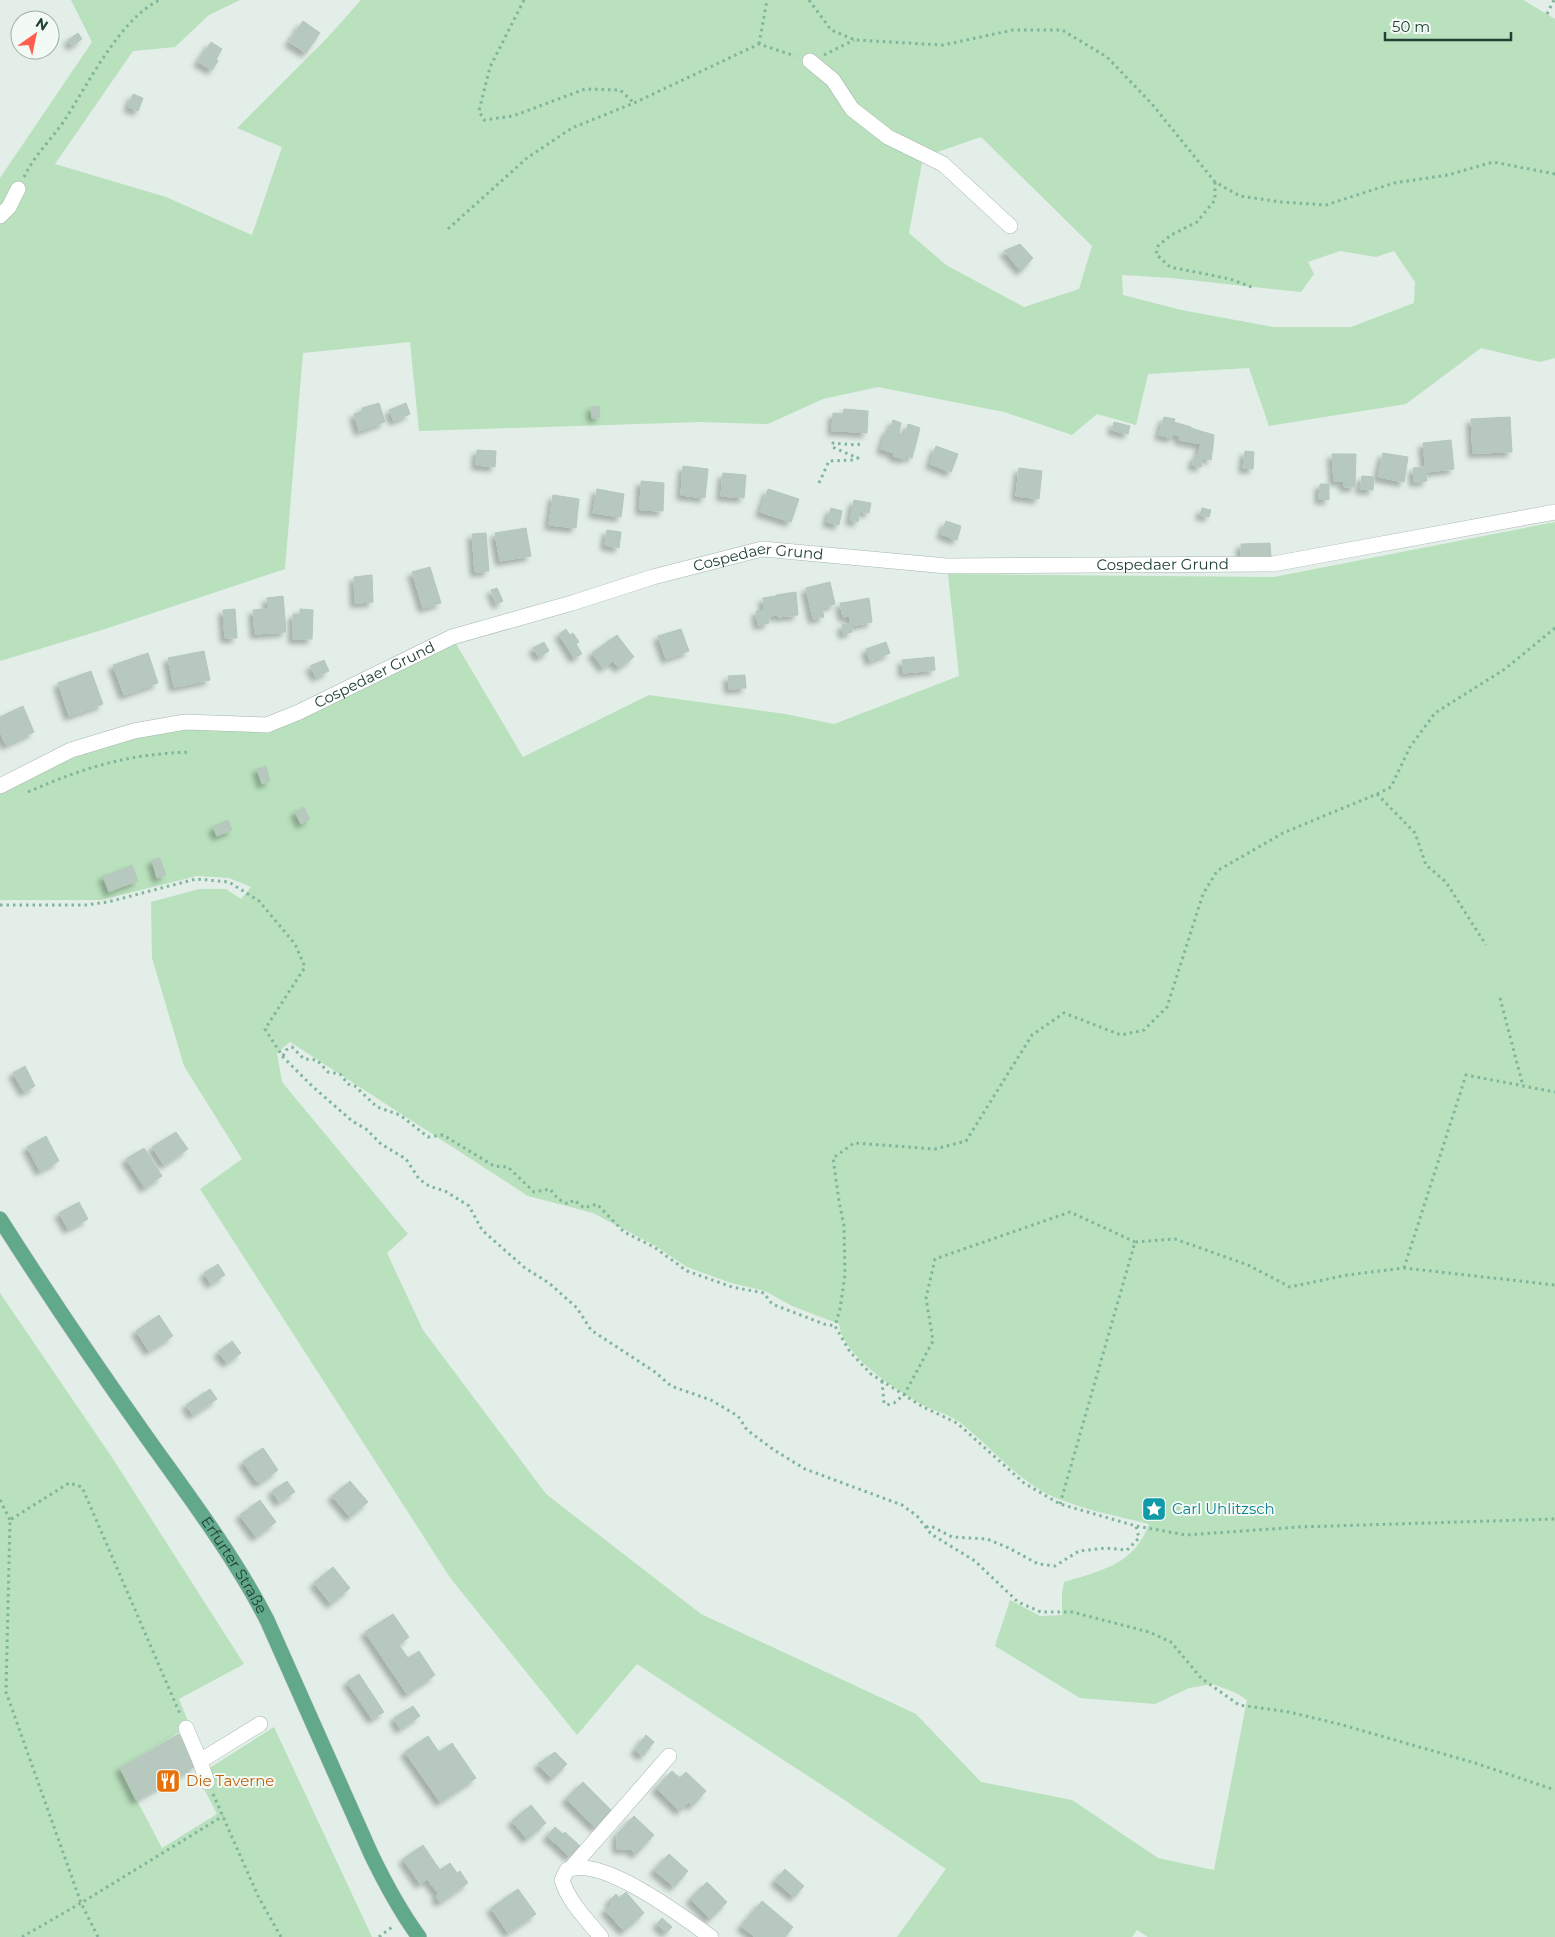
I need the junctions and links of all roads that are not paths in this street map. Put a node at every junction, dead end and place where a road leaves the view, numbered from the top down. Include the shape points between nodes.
1 (810, 61) road end
2 (18, 189) road end
3 (0, 216) edge
4 (1010, 226) dead end
5 (1555, 512) edge
6 (0, 786) edge
7 (0, 1219) edge
8 (260, 1724) dead end
9 (186, 1728) road end
10 (669, 1756) dead end
11 (200, 1761) junction
12 (207, 1782) road end
13 (572, 1867) junction
14 (419, 1937) edge
15 (601, 1937) edge
16 (711, 1937) edge

1 - 4 street via 833,80 852,109 888,137 943,164
2 - 3 street
5 - 6 street, Cospedaer Grund via 1273,564 947,566 762,549 652,577 452,637 299,712 267,724 185,722 134,731 71,750
7 - 14 main road, Erfurter Straße via 249,1586 371,1854 403,1915
8 - 11 street
9 - 11 street
10 - 13 street
11 - 12 street
13 - 15 street via 563,1874 564,1887
13 - 16 street via 602,1872 654,1896

